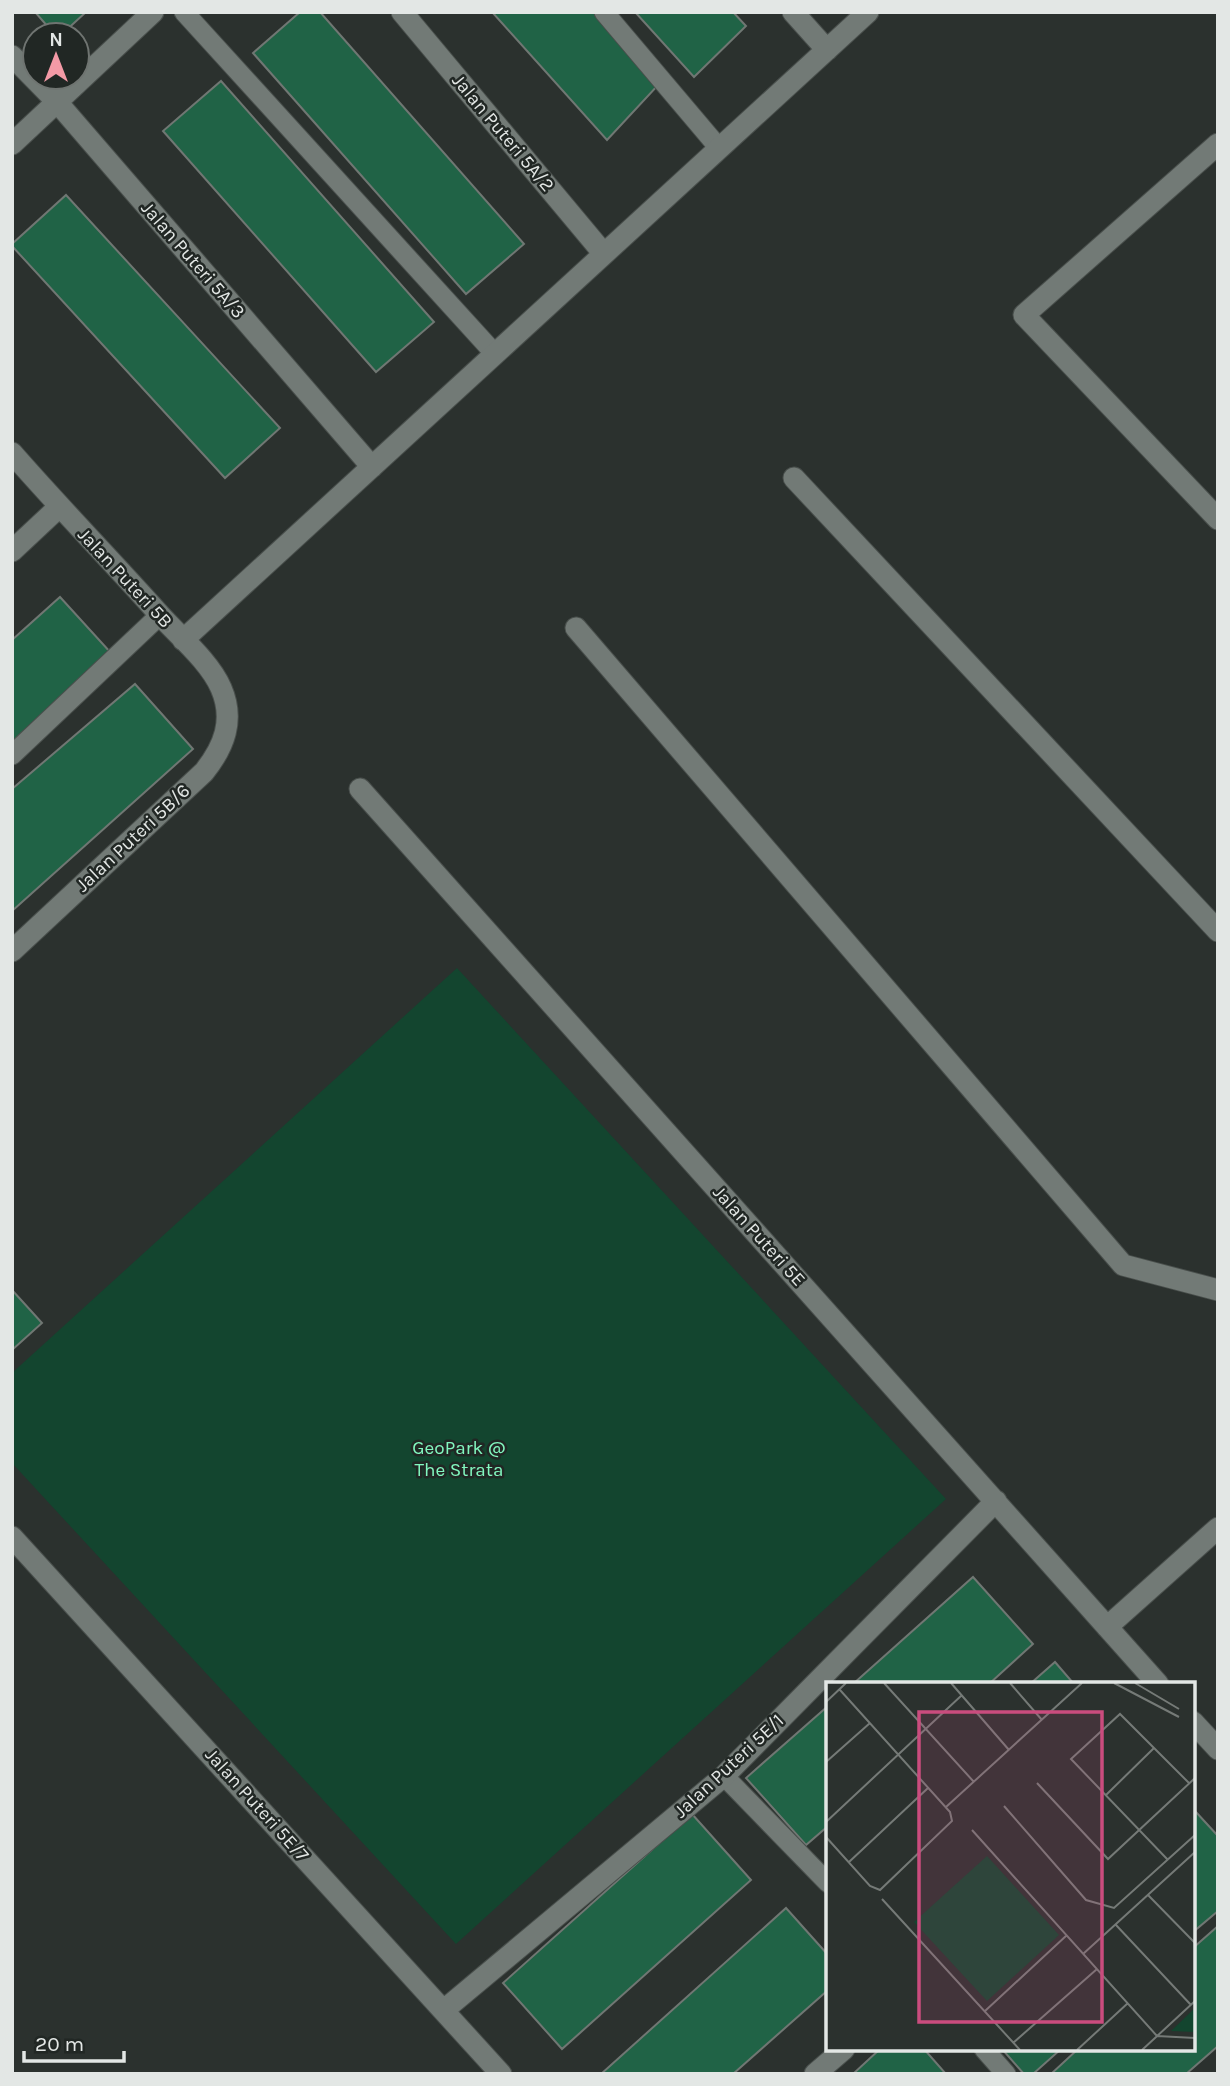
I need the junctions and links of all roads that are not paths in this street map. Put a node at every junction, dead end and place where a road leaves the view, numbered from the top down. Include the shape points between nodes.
1 (153, 12) edge
2 (184, 12) edge
3 (402, 12) edge
4 (604, 12) edge
5 (793, 12) edge
6 (868, 12) edge
7 (827, 50) junction
8 (12, 56) edge
9 (57, 102) junction
10 (12, 144) edge
11 (1218, 144) edge
12 (719, 148) junction
13 (604, 254) junction
14 (495, 354) junction
15 (12, 453) edge
16 (372, 467) junction
17 (794, 478) dead end
18 (59, 507) junction
19 (1218, 519) edge
20 (12, 551) edge
21 (160, 615) junction
22 (576, 628) dead end
23 (183, 640) junction
24 (227, 710) joint
25 (12, 755) edge
26 (360, 789) dead end
27 (1218, 931) edge
28 (12, 951) edge
29 (1218, 1290) edge
30 (996, 1501) junction
31 (1218, 1528) edge
32 (12, 1537) edge
33 (1107, 1627) junction
34 (1156, 1682) edge
35 (1195, 1727) edge
36 (1218, 1749) edge
37 (724, 1776) junction
38 (826, 1881) edge
39 (444, 2010) junction
40 (842, 2051) edge
41 (986, 2051) edge
42 (501, 2074) edge
43 (815, 2074) edge
44 (1006, 2074) edge

1 - 9 street
2 - 14 lane
3 - 13 street, Jalan Puteri 5A/2
4 - 12 lane
5 - 7 street
6 - 7 street
7 - 12 street
8 - 9 street, Jalan Puteri 5A/3
9 - 10 street
9 - 16 street, Jalan Puteri 5A/3
11 - 19 street via 1024,315
12 - 13 street
13 - 14 street
14 - 16 street
15 - 18 street, Jalan Puteri 5B
16 - 23 street
17 - 27 street
18 - 20 street
18 - 21 street, Jalan Puteri 5B
21 - 23 street, Jalan Puteri 5B
21 - 25 lane
22 - 29 street via 1123,1265
23 - 24 street, Jalan Puteri 5B via 221,688
24 - 28 street, Jalan Puteri 5B/6 via 218,754 204,772
26 - 30 street, Jalan Puteri 5E
30 - 33 street, Jalan Puteri 5E
30 - 37 street, Jalan Puteri 5E/1
31 - 33 street
32 - 39 street, Jalan Puteri 5E/7
33 - 34 street, Jalan Puteri 5E
35 - 36 street
37 - 38 lane
37 - 39 street, Jalan Puteri 5E/1
39 - 42 street, Jalan Puteri 5E/7
40 - 43 street
41 - 44 lane

